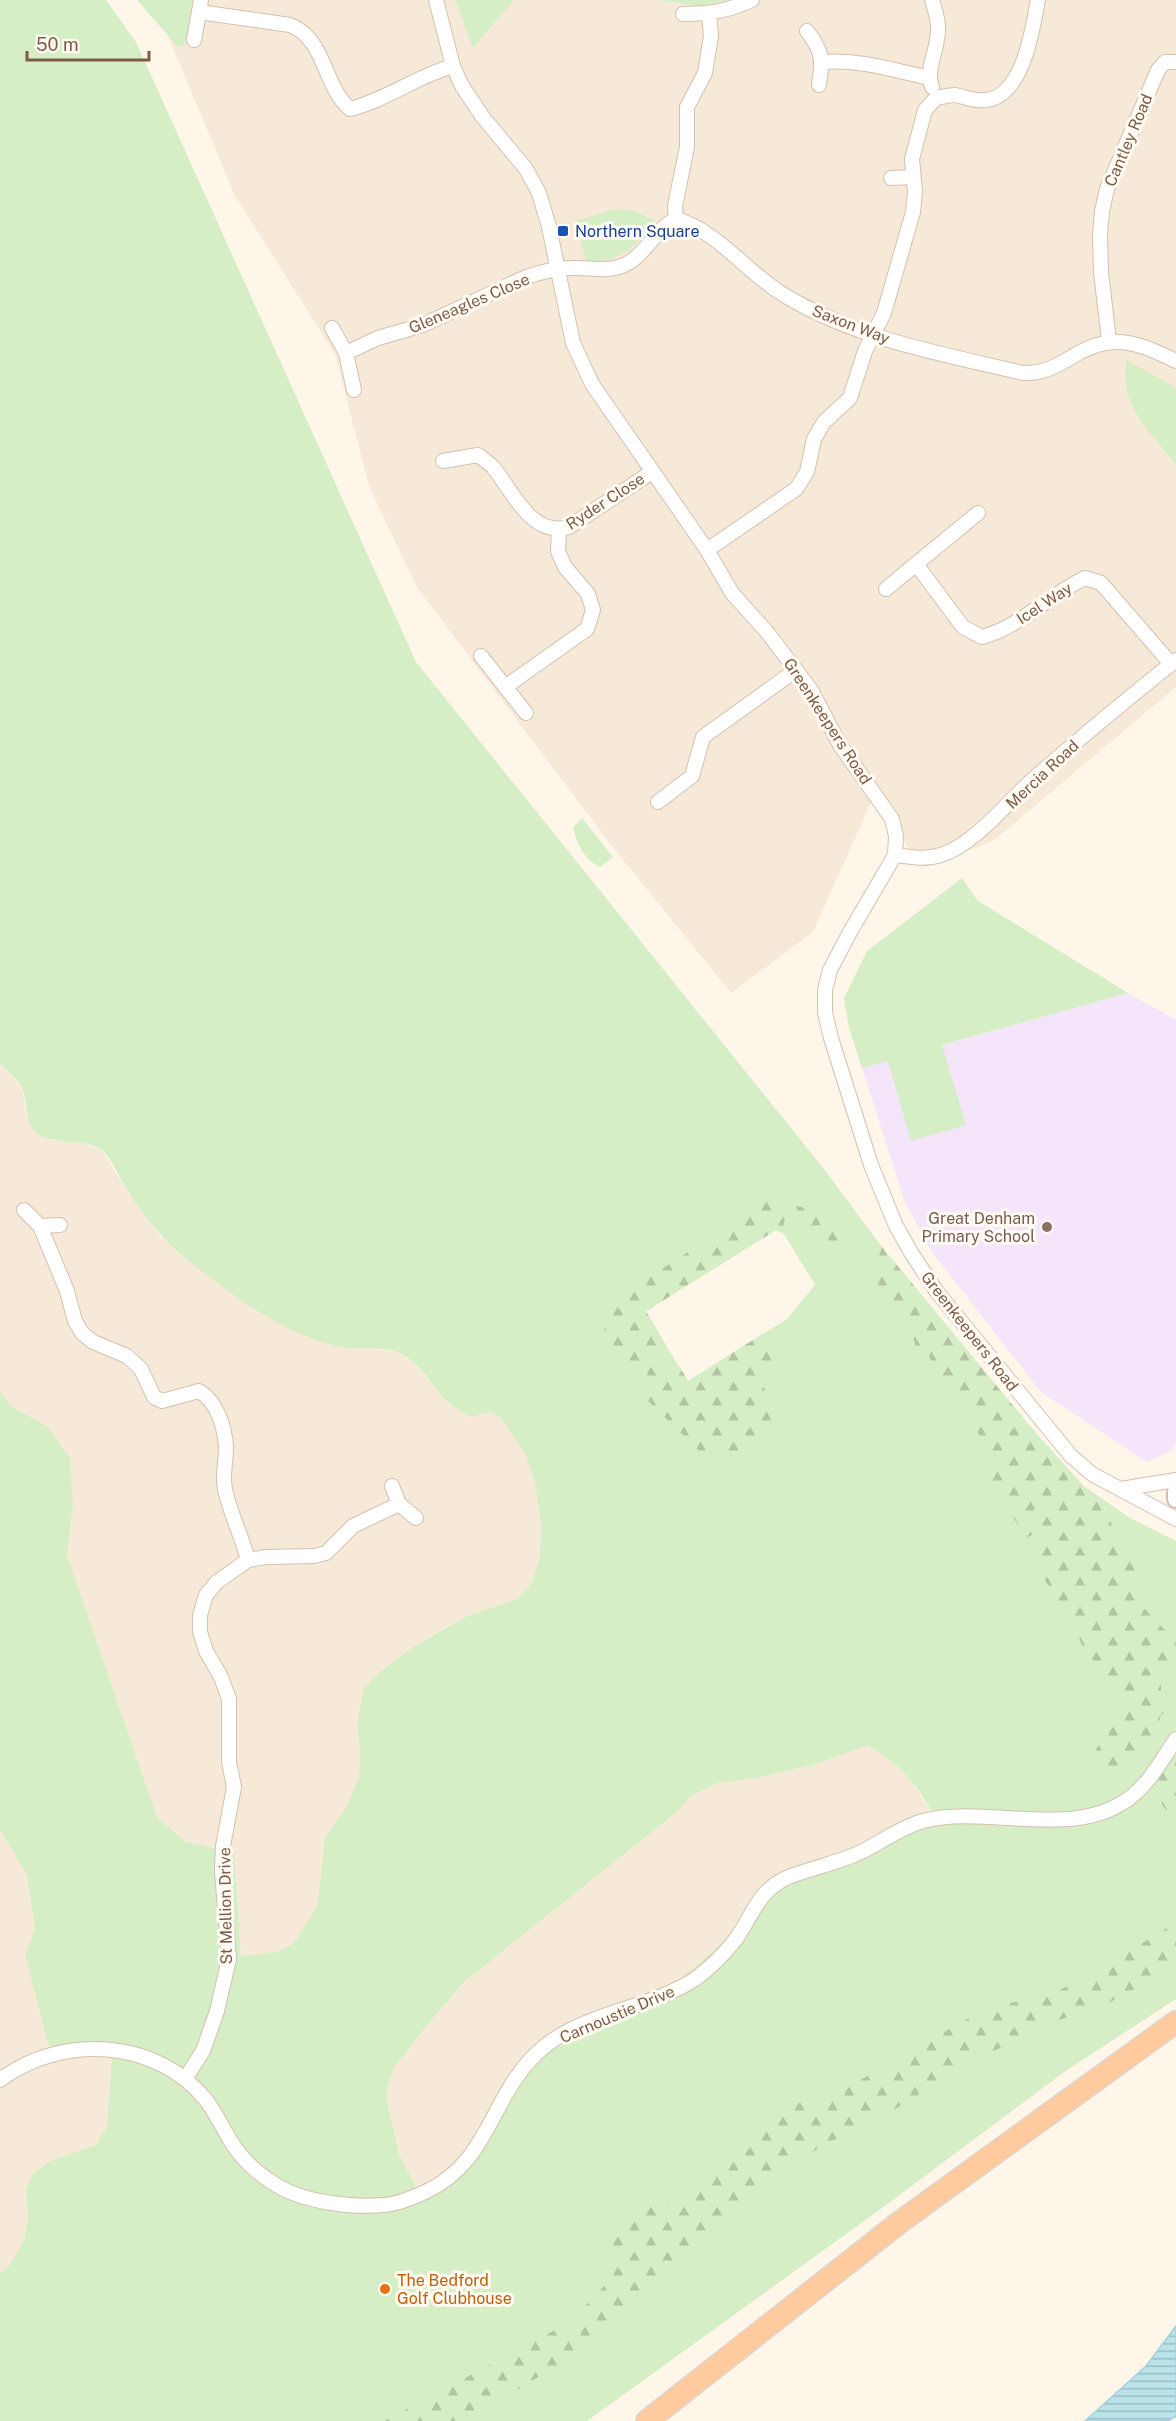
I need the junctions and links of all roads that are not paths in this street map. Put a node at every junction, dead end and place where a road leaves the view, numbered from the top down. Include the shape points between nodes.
1 (436, 0) edge
2 (752, 0) edge
3 (932, 0) edge
4 (1038, 0) edge
5 (200, 6) edge
6 (683, 14) dead end
7 (709, 14) junction
8 (807, 31) dead end
9 (194, 40) dead end
10 (822, 62) junction
11 (1176, 62) edge
12 (453, 66) junction
13 (929, 78) junction
14 (819, 85) dead end
15 (936, 98) junction
16 (912, 177) junction
17 (891, 178) dead end
18 (676, 219) junction
19 (558, 269) junction
20 (332, 328) dead end
21 (874, 334) junction
22 (1108, 341) junction
23 (346, 353) junction
24 (1176, 361) edge
25 (354, 390) dead end
26 (443, 461) dead end
27 (652, 472) junction
28 (978, 513) dead end
29 (559, 530) junction
30 (707, 550) junction
31 (916, 564) junction
32 (886, 588) dead end
33 (481, 656) dead end
34 (1174, 662) edge
35 (796, 670) junction
36 (505, 687) junction
37 (526, 712) dead end
38 (658, 802) dead end
39 (895, 855) junction
40 (24, 1210) dead end
41 (60, 1225) dead end
42 (40, 1226) junction
43 (1176, 1480) edge
44 (392, 1486) dead end
45 (1121, 1490) junction
46 (1176, 1492) edge
47 (1176, 1499) edge
48 (399, 1504) junction
49 (416, 1518) dead end
50 (1176, 1519) edge
51 (248, 1560) junction
52 (1176, 1739) edge
53 (1176, 2022) edge
54 (185, 2079) junction
55 (0, 2080) edge
56 (647, 2421) edge

1 - 12 street, Greenkeepers Road
2 - 7 street
3 - 13 street via 938,37
4 - 15 street via 1029,45 1010,88 986,100 953,95
5 - 9 street
5 - 12 street via 302,29 312,40 341,101 350,109
6 - 7 street
7 - 18 street via 711,36 705,74 687,107 687,147
8 - 10 street via 818,45
10 - 13 street via 870,63
10 - 14 street
11 - 22 street, Cantley Road via 1165,62 1158,70 1107,189 1100,235
12 - 19 street, Greenkeepers Road via 482,116 534,185 544,208
13 - 15 street
15 - 16 street via 926,110 912,159
16 - 17 street
16 - 21 street via 914,212
18 - 19 street via 665,224 633,260 620,267 593,271
18 - 21 street, Saxon Way via 708,235 782,294 824,317
19 - 23 street, Gleneagles Close via 526,277 423,325 378,338
19 - 27 street, Greenkeepers Road via 573,343 583,366
20 - 23 street
21 - 22 street, Saxon Way via 1023,373 1052,368
21 - 30 street via 850,398 824,422 814,439 803,480 796,489
22 - 24 street, Saxon Way via 1149,348
23 - 25 street
26 - 29 street, Ryder Close via 478,455 492,466 522,509
27 - 29 street, Ryder Close
27 - 30 street, Greenkeepers Road
28 - 31 street
29 - 36 street, Ryder Close via 558,551 565,567 588,594 593,610 586,629
30 - 35 street, Greenkeepers Road via 732,593
31 - 32 street
31 - 34 street, Icel Way via 963,627 982,637 999,633 1085,578 1101,583
33 - 36 street
34 - 39 street, Mercia Road via 960,844 942,855
35 - 38 street via 703,737 692,777
35 - 39 street, Greenkeepers Road via 840,745 892,819
36 - 37 street
39 - 45 street, Greenkeepers Road via 830,970 825,990 831,1038 871,1165 896,1226 937,1292 1071,1456 1092,1474
40 - 42 street
41 - 42 street
42 - 51 street via 82,1334 127,1356 141,1369 154,1397 162,1401 200,1391 217,1411 226,1449 225,1490
43 - 45 street
44 - 48 street
45 - 50 street, Greenkeepers Road
46 - 47 street
48 - 49 street
48 - 51 street, St Mellion Drive via 353,1526 326,1553
51 - 54 street, St Mellion Drive via 217,1582 206,1595 200,1616 206,1651 229,1699 229,1753 234,1787 222,1870 229,1959 203,2051
52 - 54 street, Carnoustie Drive via 1132,1796 1103,1812 1077,1818 955,1817 923,1821 840,1861 789,1877 768,1889 736,1939 696,1978 670,1992 570,2030 545,2046 509,2087 480,2145 459,2171 413,2197 387,2205 360,2205 302,2197 275,2184 244,2158 206,2101
53 - 56 highway via 900,2222
54 - 55 street, Carnoustie Drive via 140,2055 101,2048 43,2056

